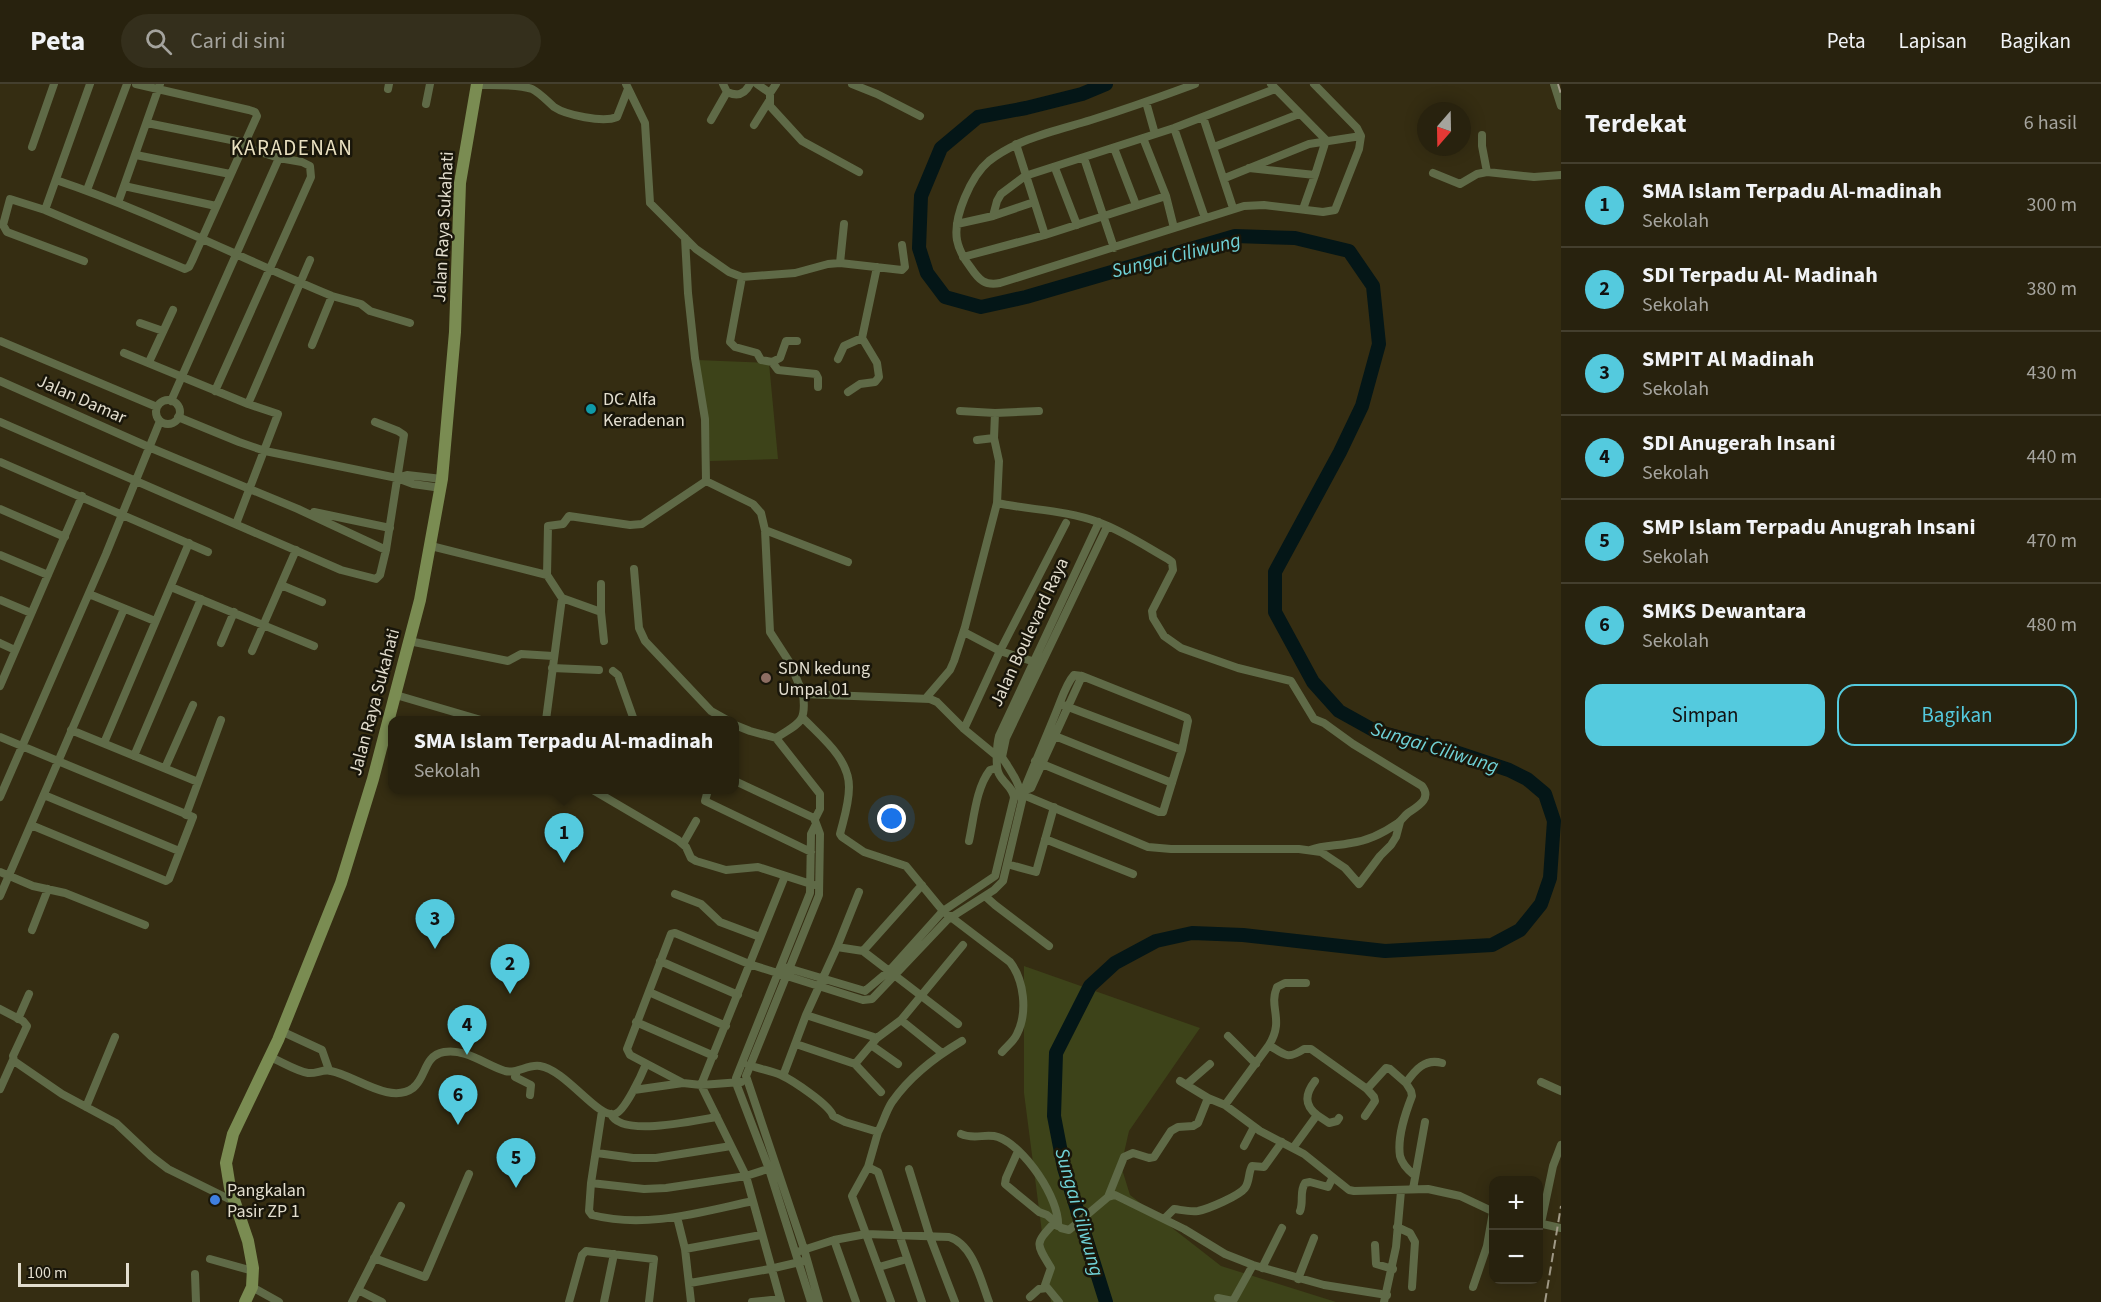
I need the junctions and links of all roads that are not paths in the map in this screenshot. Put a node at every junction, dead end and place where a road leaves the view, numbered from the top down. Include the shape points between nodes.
1 (54, 84) edge
2 (90, 84) edge
3 (127, 84) edge
4 (136, 84) edge
5 (430, 84) edge
6 (750, 84) edge
7 (757, 84) edge
8 (776, 84) edge
9 (1195, 84) edge
10 (1314, 84) edge
11 (1554, 84) edge
12 (477, 85) edge
13 (855, 86) edge
14 (160, 87) edge
15 (627, 87) edge
16 (1273, 87) edge
17 (725, 88) edge
18 (769, 97) junction
19 (1146, 102) junction
20 (426, 104) dead end
21 (1561, 106) edge
22 (1299, 114) junction
23 (920, 116) dead end
24 (1203, 117) junction
25 (711, 120) dead end
26 (147, 123) junction
27 (754, 125) dead end
28 (1174, 128) junction
29 (1155, 134) junction
30 (1482, 135) dead end
31 (1361, 136) junction
32 (1143, 138) junction
33 (1326, 140) junction
34 (1016, 144) junction
35 (245, 145) junction
36 (32, 147) dead end
37 (1214, 147) junction
38 (1114, 148) junction
39 (136, 155) junction
40 (279, 158) junction
41 (1084, 158) junction
42 (1054, 168) junction
43 (1249, 168) junction
44 (859, 172) dead end
45 (1487, 172) junction
46 (230, 174) junction
47 (1433, 174) dead end
48 (1315, 175) junction
49 (1561, 175) edge
50 (1025, 176) junction
51 (1225, 178) junction
52 (56, 180) junction
53 (124, 186) junction
54 (87, 190) junction
55 (1166, 196) junction
56 (1034, 202) junction
57 (118, 203) junction
58 (1136, 205) junction
59 (216, 206) junction
60 (1233, 208) junction
61 (1303, 209) junction
62 (45, 210) junction
63 (993, 216) junction
64 (1105, 216) junction
65 (1205, 218) junction
66 (844, 224) dead end
67 (957, 224) junction
68 (1077, 225) junction
69 (1174, 228) junction
70 (1045, 235) junction
71 (686, 238) junction
72 (202, 239) junction
73 (902, 244) dead end
74 (1114, 248) junction
75 (236, 255) junction
76 (963, 257) junction
77 (310, 260) dead end
78 (84, 261) dead end
79 (840, 263) junction
80 (877, 267) junction
81 (270, 269) junction
82 (742, 276) junction
83 (300, 283) junction
84 (332, 296) junction
85 (173, 310) dead end
86 (140, 323) dead end
87 (410, 323) dead end
88 (163, 331) junction
89 (862, 338) junction
90 (0, 341) edge
91 (797, 341) dead end
92 (312, 345) dead end
93 (124, 353) dead end
94 (838, 359) dead end
95 (772, 362) junction
96 (149, 363) junction
97 (182, 377) junction
98 (0, 381) edge
99 (818, 387) dead end
100 (215, 391) junction
101 (848, 392) dead end
102 (171, 401) junction
103 (248, 404) junction
104 (157, 407) junction
105 (960, 411) dead end
106 (1039, 411) dead end
107 (995, 413) junction
108 (178, 417) junction
109 (160, 421) junction
110 (0, 422) edge
111 (375, 422) dead end
112 (994, 438) junction
113 (977, 440) dead end
114 (151, 448) junction
115 (265, 451) junction
116 (0, 462) edge
117 (397, 478) junction
118 (137, 481) junction
119 (706, 481) junction
120 (442, 484) junction
121 (250, 489) junction
122 (82, 496) junction
123 (996, 503) junction
124 (0, 509) edge
125 (298, 509) junction
126 (123, 515) junction
127 (1066, 523) dead end
128 (236, 524) junction
129 (1103, 524) junction
130 (390, 528) junction
131 (765, 530) junction
132 (65, 537) junction
133 (189, 543) junction
134 (431, 546) junction
135 (296, 550) junction
136 (386, 550) junction
137 (208, 552) dead end
138 (0, 555) edge
139 (848, 562) dead end
140 (634, 569) dead end
141 (48, 575) junction
142 (547, 575) junction
143 (601, 584) dead end
144 (281, 585) junction
145 (171, 587) junction
146 (89, 594) junction
147 (562, 598) junction
148 (201, 599) junction
149 (0, 600) edge
150 (322, 602) dead end
151 (124, 609) junction
152 (234, 612) junction
153 (601, 612) junction
154 (31, 613) junction
155 (155, 621) junction
156 (263, 625) junction
157 (964, 632) junction
158 (604, 640) dead end
159 (409, 641) junction
160 (221, 643) dead end
161 (0, 644) edge
162 (314, 646) dead end
163 (15, 650) junction
164 (252, 651) dead end
165 (1000, 651) junction
166 (553, 656) junction
167 (1037, 663) junction
168 (552, 668) junction
169 (599, 670) dead end
170 (613, 671) dead end
171 (0, 686) edge
172 (803, 694) junction
173 (396, 695) junction
174 (927, 698) junction
175 (193, 705) dead end
176 (1064, 705) junction
177 (390, 716) edge
178 (468, 716) edge
179 (546, 716) edge
180 (633, 716) edge
181 (720, 716) edge
182 (803, 718) junction
183 (221, 720) dead end
184 (388, 723) edge
185 (739, 727) edge
186 (964, 729) junction
187 (71, 730) junction
188 (1051, 735) junction
189 (0, 737) edge
190 (776, 738) junction
191 (104, 743) junction
192 (22, 746) junction
193 (1182, 750) junction
194 (134, 756) junction
195 (1000, 757) junction
196 (58, 762) junction
197 (1039, 763) junction
198 (165, 768) junction
199 (997, 768) junction
200 (198, 782) junction
201 (739, 783) edge
202 (1172, 783) junction
203 (602, 794) edge
204 (707, 794) edge
205 (1021, 794) junction
206 (44, 795) junction
207 (0, 797) edge
208 (1054, 807) junction
209 (186, 815) junction
210 (696, 821) dead end
211 (815, 822) junction
212 (1400, 822) junction
213 (31, 825) junction
214 (1045, 839) junction
215 (969, 841) dead end
216 (683, 844) junction
217 (1310, 850) junction
218 (179, 851) junction
219 (811, 852) junction
220 (1005, 860) junction
221 (4, 874) edge
222 (1132, 874) dead end
223 (785, 876) junction
224 (990, 880) junction
225 (816, 885) junction
226 (922, 885) junction
227 (997, 888) junction
228 (48, 889) junction
229 (859, 892) dead end
230 (675, 894) dead end
231 (0, 896) edge
232 (985, 896) junction
233 (943, 911) junction
234 (951, 918) junction
235 (145, 925) dead end
236 (32, 930) dead end
237 (760, 937) junction
238 (963, 945) dead end
239 (1049, 946) dead end
240 (837, 947) junction
241 (863, 951) junction
242 (660, 961) junction
243 (749, 964) junction
244 (784, 971) junction
245 (893, 973) junction
246 (821, 983) junction
247 (1306, 983) dead end
248 (649, 992) junction
249 (29, 994) dead end
250 (738, 994) junction
251 (922, 996) junction
252 (0, 1009) edge
253 (806, 1015) junction
254 (18, 1019) junction
255 (901, 1020) junction
256 (636, 1022) junction
257 (958, 1024) dead end
258 (726, 1026) junction
259 (282, 1031) junction
260 (1228, 1036) dead end
261 (115, 1038) dead end
262 (874, 1041) junction
263 (962, 1041) dead end
264 (796, 1044) junction
265 (1269, 1045) junction
266 (1002, 1052) dead end
267 (942, 1053) junction
268 (714, 1056) junction
269 (270, 1057) junction
270 (13, 1060) junction
271 (1442, 1063) dead end
272 (646, 1064) junction
273 (855, 1064) junction
274 (898, 1064) dead end
275 (1210, 1064) dead end
276 (1256, 1064) junction
277 (749, 1065) junction
278 (329, 1070) junction
279 (518, 1071) junction
280 (783, 1076) junction
281 (747, 1081) junction
282 (1315, 1081) dead end
283 (1541, 1082) dead end
284 (683, 1083) junction
285 (736, 1083) junction
286 (1406, 1083) junction
287 (1, 1085) edge
288 (701, 1085) junction
289 (1366, 1089) junction
290 (634, 1090) junction
291 (1561, 1091) edge
292 (881, 1092) dead end
293 (530, 1095) dead end
294 (1208, 1098) junction
295 (1225, 1105) junction
296 (86, 1107) junction
297 (607, 1113) junction
298 (1317, 1116) junction
299 (1365, 1116) dead end
300 (717, 1117) junction
301 (1339, 1118) dead end
302 (1425, 1122) dead end
303 (1254, 1127) junction
304 (878, 1132) junction
305 (961, 1134) dead end
306 (1282, 1142) junction
307 (1561, 1145) edge
308 (731, 1146) junction
309 (1244, 1146) dead end
310 (1293, 1148) junction
311 (1018, 1151) junction
312 (597, 1153) junction
313 (773, 1167) junction
314 (868, 1167) junction
315 (909, 1169) dead end
316 (469, 1174) dead end
317 (1414, 1175) junction
318 (746, 1176) junction
319 (1332, 1179) junction
320 (591, 1183) junction
321 (1413, 1189) junction
322 (1401, 1191) junction
323 (1108, 1197) junction
324 (753, 1201) junction
325 (235, 1202) junction
326 (401, 1206) dead end
327 (1489, 1210) edge
328 (1543, 1210) edge
329 (1300, 1211) dead end
330 (677, 1217) junction
331 (1164, 1219) junction
332 (1057, 1224) junction
333 (1543, 1224) edge
334 (1397, 1227) junction
335 (1282, 1228) dead end
336 (1561, 1228) edge
337 (1489, 1230) edge
338 (866, 1234) junction
339 (898, 1234) junction
340 (761, 1235) junction
341 (930, 1237) junction
342 (1314, 1238) dead end
343 (834, 1240) junction
344 (1375, 1245) dead end
345 (685, 1249) junction
346 (614, 1254) junction
347 (802, 1256) junction
348 (374, 1258) junction
349 (210, 1259) dead end
350 (907, 1259) junction
351 (879, 1267) junction
352 (1258, 1267) junction
353 (770, 1269) junction
354 (1393, 1269) junction
355 (253, 1271) junction
356 (195, 1274) dead end
357 (1298, 1279) junction
358 (690, 1283) junction
359 (252, 1287) junction
360 (1412, 1287) dead end
361 (1473, 1287) dead end
362 (1047, 1288) junction
363 (358, 1290) junction
364 (1030, 1297) dead end
365 (1218, 1298) dead end
366 (1385, 1299) edge
367 (648, 1300) edge
368 (780, 1300) edge
369 (889, 1301) edge
370 (196, 1302) edge
371 (245, 1302) edge
372 (279, 1302) edge
373 (352, 1302) edge
374 (382, 1302) edge
375 (569, 1302) edge
376 (604, 1302) edge
377 (691, 1302) edge
378 (752, 1302) edge
379 (811, 1302) edge
380 (819, 1302) edge
381 (856, 1302) edge
382 (922, 1302) edge
383 (955, 1302) edge
384 (989, 1302) edge
385 (1059, 1302) edge

1 - 36 street
2 - 52 street
3 - 54 street
4 - 14 street
5 - 20 street
6 - 17 street via 742,94 732,94
7 - 18 street
8 - 18 street
9 - 19 street
10 - 31 street
11 - 21 street
12 - 15 street via 526,87 557,109 608,119 617,117
12 - 120 main road, Jalan Raya Sukahati via 460,183 455,332
13 - 23 street via 880,90
14 - 26 street
14 - 35 street via 255,112 257,116
15 - 71 street via 645,123 650,203
16 - 22 street
16 - 24 street
17 - 25 street
18 - 27 street
18 - 44 street via 770,106 806,145
19 - 29 street
19 - 34 street
22 - 33 street
22 - 37 street
24 - 28 street
24 - 37 street
26 - 35 street
26 - 39 street
28 - 29 street
28 - 65 street
29 - 32 street
30 - 45 street
31 - 33 street
31 - 61 street via 1335,210
32 - 38 street
32 - 55 street
33 - 43 street
33 - 48 street
34 - 50 street
34 - 67 street via 977,174
35 - 40 street
35 - 46 street
37 - 51 street
38 - 41 street
38 - 58 street
39 - 46 street
39 - 53 street
40 - 75 street
40 - 81 street via 302,162 312,171
41 - 42 street
41 - 64 street
42 - 50 street
42 - 68 street
43 - 48 street
43 - 51 street
45 - 47 street via 1460,184
45 - 49 street via 1534,177
46 - 59 street
48 - 61 street
50 - 56 street
50 - 63 street via 1001,194
51 - 60 street
52 - 54 street
52 - 62 street
53 - 57 street
53 - 59 street
54 - 57 street
55 - 58 street
55 - 69 street
56 - 63 street
56 - 70 street
57 - 72 street
58 - 64 street
59 - 72 street
60 - 61 street via 1264,205
60 - 65 street
62 - 72 street via 185,269
62 - 78 street via 10,199 3,225 7,232
63 - 67 street
64 - 68 street
64 - 74 street
65 - 69 street
66 - 79 street
67 - 76 street
68 - 70 street
69 - 74 street
70 - 76 street
71 - 82 street via 729,272
71 - 119 street via 688,293 705,419
72 - 75 street
73 - 80 street via 904,269
74 - 76 street via 992,285 981,282
75 - 81 street
75 - 97 street
77 - 83 street
79 - 80 street
79 - 82 street via 795,273
80 - 89 street
81 - 83 street
81 - 100 street
82 - 95 street via 730,342
83 - 84 street
83 - 103 street
84 - 87 street
84 - 92 street
85 - 88 street
86 - 88 street
88 - 96 street
89 - 94 street via 844,346
89 - 101 street via 877,363 879,377
90 - 104 street
91 - 95 street via 786,341 780,358
93 - 96 street
95 - 99 street via 778,370 816,374
96 - 97 street
97 - 100 street
97 - 102 street
98 - 114 street, Jalan Damar
100 - 103 street
102 - 104 street
102 - 108 street via 178,405
103 - 115 street via 278,414
104 - 109 street
105 - 107 street
106 - 107 street
107 - 112 street
108 - 109 street via 170,423
108 - 115 street
109 - 114 street
110 - 118 street
111 - 117 street via 404,435
112 - 113 street
112 - 123 street via 999,461
114 - 118 street
114 - 121 street, Jalan Damar
115 - 117 street
115 - 121 street
116 - 122 street
117 - 120 street via 413,484
117 - 130 street
118 - 126 street
118 - 128 street
119 - 131 street via 753,504 761,513
119 - 142 street via 642,524 569,516 563,524 549,524
120 - 134 main road, Jalan Raya Sukahati
121 - 125 street, Jalan Damar
121 - 128 street
122 - 126 street
122 - 132 street
123 - 129 street
123 - 157 street
124 - 132 street
125 - 130 street
125 - 136 street
126 - 133 street
126 - 146 street
127 - 165 street
128 - 135 street
129 - 167 street, Jalan Boulevard Raya
129 - 212 street via 1172,562 1171,577 1152,611 1168,640 1238,668 1291,681 1314,719 1422,786 1427,793 1425,799
130 - 136 street
131 - 139 street
131 - 172 street via 771,632 788,658
132 - 141 street
133 - 137 street
133 - 145 street
134 - 142 street
134 - 159 main road, Jalan Raya Sukahati
135 - 136 street via 349,573 376,579
135 - 144 street
138 - 141 street
140 - 181 street via 639,628 645,640
141 - 154 street
142 - 147 street
143 - 153 street
144 - 150 street
144 - 156 street
145 - 148 street
145 - 155 street
146 - 151 street
146 - 192 street
147 - 153 street
147 - 166 street
148 - 152 street
148 - 194 street
149 - 154 street
151 - 155 street
151 - 187 street
152 - 156 street
152 - 160 street
153 - 158 street
154 - 163 street
155 - 191 street
156 - 162 street
156 - 164 street
157 - 165 street
157 - 174 street via 950,670
159 - 166 street via 508,661 521,654
159 - 173 main road, Jalan Raya Sukahati
161 - 163 street
163 - 171 street
165 - 167 street
165 - 186 street
166 - 168 street
167 - 195 street, Jalan Boulevard Raya via 999,736
168 - 169 street
168 - 179 street
170 - 180 street
172 - 174 street
172 - 182 street
173 - 177 main road, Jalan Raya Sukahati
173 - 178 street
174 - 186 street via 937,702
175 - 198 street
176 - 188 street
176 - 193 street
176 - 193 street via 1072,676 1082,676 1187,718
182 - 190 street
182 - 226 street via 837,754 847,776 848,797 840,835 864,852 906,866
183 - 200 street
184 - 259 main road, Jalan Raya Sukahati via 341,883
185 - 190 street
186 - 195 street
187 - 191 street
187 - 196 street
188 - 197 street
188 - 202 street
189 - 192 street
190 - 211 street via 820,794
191 - 194 street
192 - 196 street
192 - 207 street
193 - 202 street
194 - 198 street
195 - 199 street, Jalan Boulevard Raya
195 - 205 street
196 - 206 street
196 - 209 street
197 - 202 street via 1159,812 1165,810
197 - 205 street via 1031,788
198 - 200 street
199 - 205 street via 1012,789
199 - 215 street via 986,775
200 - 209 street
201 - 211 street
203 - 216 street
204 - 219 street via 705,801
205 - 208 street
205 - 220 street
206 - 213 street
206 - 218 street
208 - 214 street
208 - 217 street via 1148,847
209 - 218 street via 193,817
210 - 216 street
211 - 219 street
211 - 225 street via 820,834
212 - 217 street via 1365,840
212 - 217 street via 1391,845 1359,884 1330,856
213 - 218 street via 164,881 169,879
213 - 221 street
214 - 220 street via 1036,872
214 - 222 street
216 - 223 street via 696,861 731,870 758,867
219 - 225 street
220 - 224 street
220 - 227 street via 1005,878
221 - 228 street
221 - 231 street
223 - 225 street
223 - 237 street
224 - 227 street
224 - 233 street
225 - 244 street
226 - 233 street
226 - 241 street
227 - 232 street
228 - 235 street
228 - 236 street
229 - 240 street
230 - 237 street via 700,904 720,922
232 - 234 street
232 - 239 street
233 - 234 street
233 - 245 street
234 - 245 street
234 - 266 street via 1017,971 1022,1023 1016,1037
237 - 243 street
238 - 251 street
240 - 241 street
240 - 246 street
241 - 245 street
242 - 243 street via 673,933
242 - 248 street
242 - 250 street
243 - 244 street
243 - 250 street
244 - 246 street
244 - 277 street
244 - 285 street
245 - 246 street via 872,999 866,1000
245 - 251 street
246 - 253 street
247 - 265 street via 1276,987 1278,1025
248 - 256 street
248 - 258 street
249 - 254 street
250 - 258 street
251 - 255 street
251 - 257 street
252 - 254 street
253 - 262 street
253 - 264 street
254 - 270 street via 27,1029
255 - 262 street
255 - 267 street
256 - 268 street
256 - 272 street via 627,1049
258 - 268 street
259 - 269 main road, Jalan Raya Sukahati
259 - 278 street via 322,1050
260 - 276 street
261 - 296 street
262 - 273 street
262 - 274 street
263 - 267 street
264 - 273 street
264 - 280 street
265 - 276 street
265 - 289 street via 1289,1056 1311,1049
267 - 304 street via 892,1103
268 - 288 street
269 - 278 street via 306,1073
269 - 325 main road, Jalan Raya Sukahati via 228,1151 226,1173
270 - 287 street
270 - 296 street
271 - 286 street via 1431,1061 1422,1065
272 - 284 street
272 - 290 street
273 - 292 street
275 - 294 street via 1184,1083
276 - 295 street
277 - 280 street
277 - 281 street
278 - 279 street via 397,1093 413,1087 429,1060 444,1052 459,1053 505,1071
279 - 293 street via 515,1077 531,1085
279 - 297 street via 535,1065 560,1073
280 - 304 street via 823,1103 833,1116
281 - 285 street
281 - 313 street
282 - 298 street via 1307,1102
283 - 291 street
284 - 288 street
284 - 290 street
285 - 288 street
285 - 313 street
286 - 289 street via 1386,1068
286 - 317 street via 1412,1096 1400,1138 1400,1158
288 - 300 street
289 - 299 street via 1375,1101
290 - 297 street via 618,1112
294 - 295 street
294 - 323 street via 1198,1122 1171,1131 1154,1157 1133,1153 1124,1157
295 - 303 street
296 - 325 street via 116,1123 168,1169
297 - 300 street via 621,1123 639,1126
297 - 312 street
298 - 301 street via 1329,1123
298 - 310 street
300 - 308 street
302 - 317 street
303 - 306 street
303 - 309 street
304 - 314 street
305 - 311 street via 997,1136
306 - 310 street
306 - 331 street via 1264,1167 1252,1166 1240,1194 1202,1210 1174,1209
307 - 328 street
308 - 312 street via 656,1158
308 - 318 street
310 - 319 street
311 - 332 street via 1052,1197
311 - 332 street via 1005,1184
312 - 320 street
313 - 318 street
313 - 347 street
314 - 338 street via 852,1196
314 - 339 street via 878,1172
315 - 341 street
316 - 348 street via 425,1277
317 - 321 street
318 - 320 street via 654,1189
318 - 324 street
319 - 322 street via 1354,1191
319 - 329 street via 1328,1187 1305,1183
320 - 330 street via 590,1211 594,1216 640,1220
321 - 322 street
321 - 327 street via 1449,1193
322 - 334 street
323 - 331 street via 1117,1195
323 - 332 street via 1075,1226 1067,1230
324 - 330 street
324 - 340 street
325 - 355 main road, Jalan Raya Sukahati
326 - 348 street
330 - 345 street
331 - 352 street via 1225,1254
332 - 362 street via 1040,1238 1038,1245 1051,1268
333 - 336 street
334 - 354 street
334 - 360 street via 1410,1233 1415,1242
335 - 352 street
337 - 361 street
338 - 339 street
338 - 343 street
338 - 351 street
339 - 341 street
339 - 350 street
340 - 345 street
340 - 353 street
341 - 383 street
341 - 384 street via 949,1237 963,1247
342 - 357 street
343 - 347 street
343 - 381 street
344 - 354 street via 1376,1264
345 - 358 street
346 - 367 street via 654,1259
346 - 375 street via 583,1252
346 - 376 street
347 - 353 street
347 - 379 street
347 - 380 street
348 - 363 street
349 - 355 street
350 - 351 street
350 - 382 street
351 - 369 street
352 - 357 street
352 - 365 street via 1233,1301
353 - 358 street
353 - 368 street
354 - 366 street
355 - 359 main road, Jalan Raya Sukahati
356 - 370 street
357 - 366 street
358 - 377 street
359 - 371 main road, Jalan Raya Sukahati
359 - 372 street
362 - 364 street
362 - 385 street
363 - 373 street
363 - 374 street
368 - 378 street

